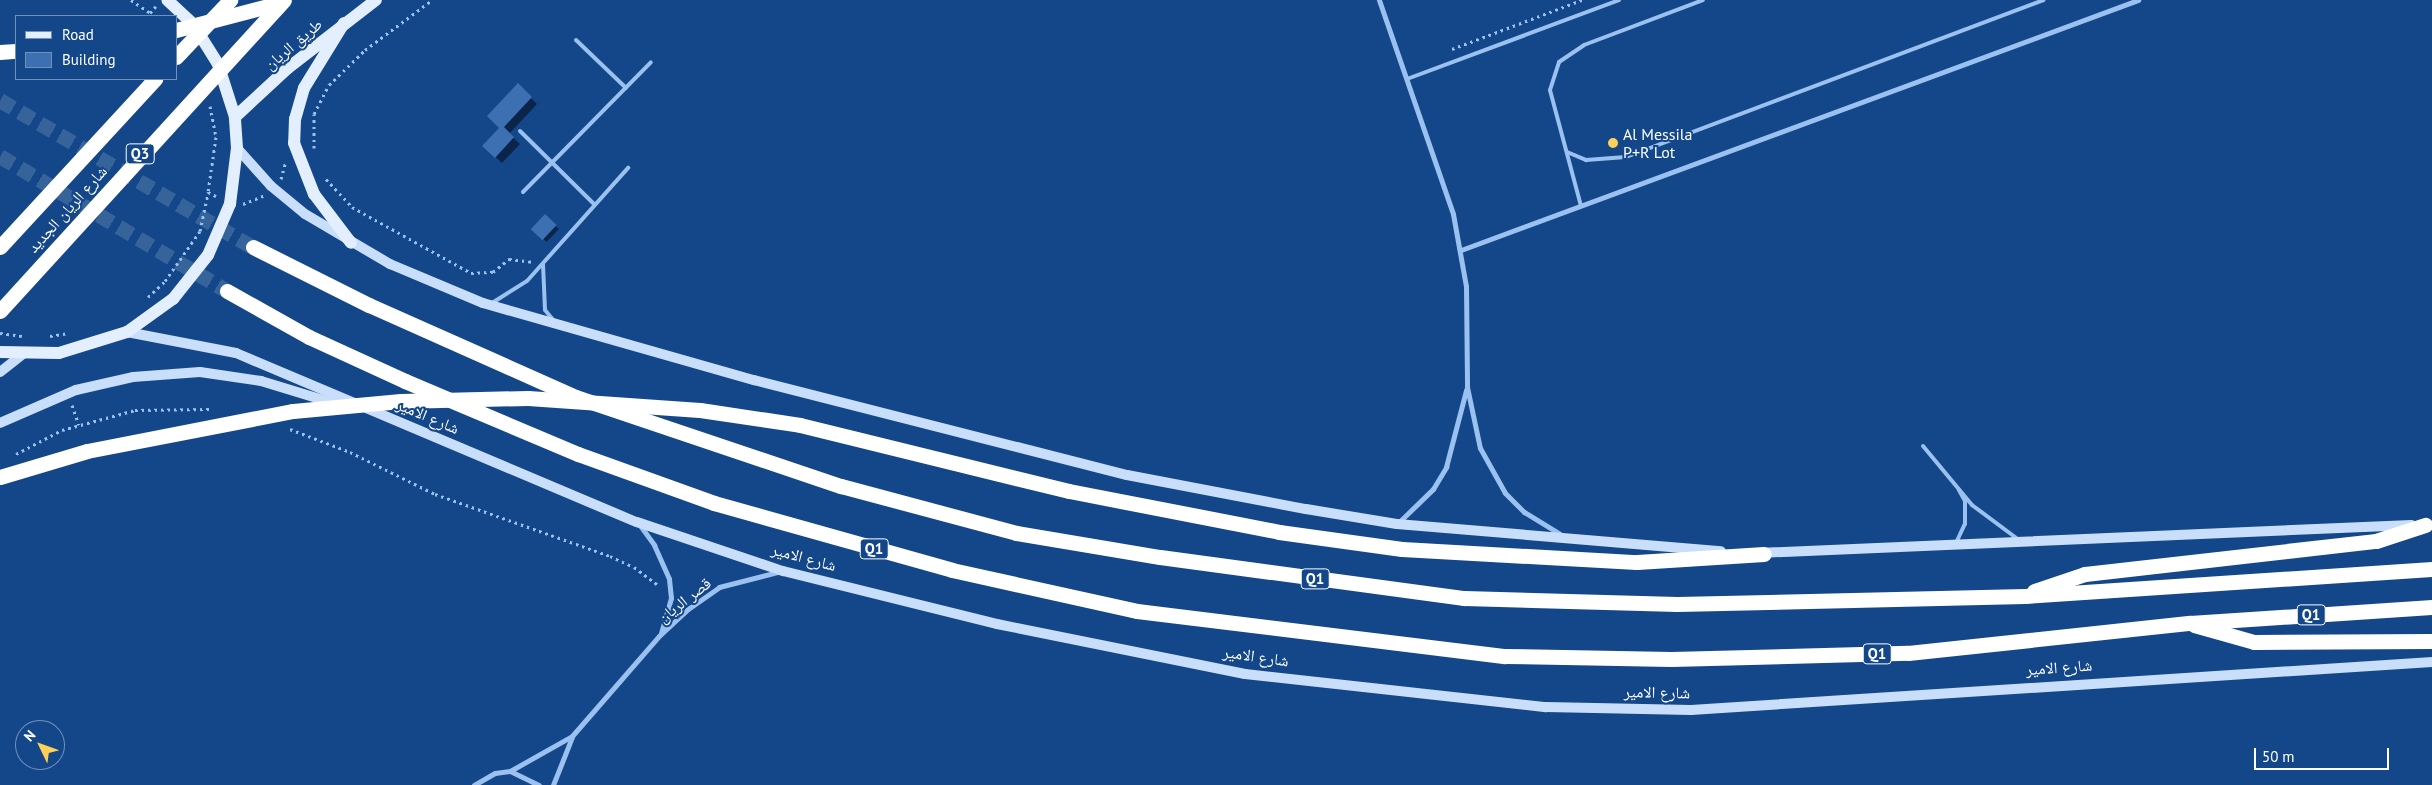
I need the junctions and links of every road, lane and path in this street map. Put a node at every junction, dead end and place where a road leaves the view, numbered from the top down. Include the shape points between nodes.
1 (131, 0) edge
2 (161, 0) edge
3 (167, 0) edge
4 (230, 0) edge
5 (283, 0) edge
6 (376, 0) edge
7 (432, 0) edge
8 (1379, 0) edge
9 (1582, 0) edge
10 (1619, 0) edge
11 (1703, 0) edge
12 (2043, 0) edge
13 (2138, 0) edge
14 (151, 15) edge
15 (344, 24) junction
16 (178, 30) edge
17 (576, 40) dead end
18 (15, 51) edge
19 (0, 52) edge
20 (1445, 52) dead end
21 (178, 55) edge
22 (651, 62) dead end
23 (1407, 79) junction
24 (154, 80) edge
25 (626, 88) junction
26 (234, 117) junction
27 (520, 130) dead end
28 (237, 148) junction
29 (1567, 152) junction
30 (315, 153) dead end
31 (554, 164) junction
32 (628, 168) dead end
33 (322, 176) dead end
34 (208, 192) dead end
35 (523, 192) dead end
36 (595, 205) junction
37 (1581, 206) junction
38 (351, 243) junction
39 (0, 247) edge
40 (253, 247) tunnel mouth
41 (1461, 250) junction
42 (542, 264) junction
43 (227, 291) tunnel mouth
44 (145, 299) dead end
45 (492, 303) junction
46 (0, 310) edge
47 (557, 324) junction
48 (79, 330) dead end
49 (127, 332) junction
50 (0, 333) edge
51 (32, 337) dead end
52 (39, 337) dead end
53 (0, 352) edge
54 (23, 354) junction
55 (0, 372) edge
56 (1467, 387) junction
57 (214, 409) dead end
58 (0, 423) edge
59 (406, 426) junction
60 (286, 428) dead end
61 (1923, 446) dead end
62 (9, 458) dead end
63 (0, 477) edge
64 (1954, 482) junction
65 (637, 522) junction
66 (1397, 524) junction
67 (2429, 525) edge
68 (1569, 538) junction
69 (2019, 540) junction
70 (1956, 544) junction
71 (1764, 554) junction
72 (2432, 569) edge
73 (783, 571) junction
74 (2025, 596) junction
75 (671, 598) junction
76 (2432, 607) edge
77 (2190, 623) junction
78 (660, 636) junction
79 (2432, 641) edge
80 (2432, 662) edge
81 (572, 736) junction
82 (510, 772) junction
83 (474, 785) edge
84 (539, 785) edge
85 (553, 785) edge

1 - 14 path
2 - 14 path
3 - 26 main road via 193,24 218,64
4 - 21 highway, bridge
5 - 16 highway, bridge via 263,10
5 - 46 highway, شارع الريان الجديد / Q3, bridge
6 - 15 main road, طريق الريان
7 - 30 path via 365,50 330,85 314,114
8 - 23 street
9 - 20 path
10 - 23 lane
11 - 29 lane via 1584,45 1559,62 1550,90
12 - 29 lane via 1626,157 1586,160
13 - 37 street
15 - 26 main road, طريق الريان
15 - 38 main road via 304,88 295,119 294,143 314,194
17 - 25 lane
18 - 19 highway
22 - 25 lane
23 - 41 street via 1438,166
24 - 39 highway, شارع الريان الجديد / Q3, bridge
25 - 31 lane
26 - 28 main road
27 - 31 lane
28 - 38 main road via 271,186
28 - 49 main road via 230,204 208,255 173,299
29 - 37 lane
31 - 35 lane
31 - 36 lane
32 - 36 lane
33 - 42 path via 352,207 471,273 493,272 514,258
34 - 44 path via 200,231 166,281
36 - 42 lane
37 - 41 street
38 - 45 main road via 425,280
40 - 74 highway, Q1 via 369,305 576,397 841,486 1016,533 1464,598 1677,604
41 - 56 street via 1466,286
42 - 45 lane via 527,281
42 - 47 lane via 545,310
43 - 77 highway, شارع الامير / Q1 via 309,337 405,381 578,454 714,503 952,570 1137,611 1505,656 1670,659 1908,653
45 - 47 main road
47 - 66 main road via 754,380 1127,475
48 - 52 path
49 - 54 main road via 59,353
49 - 59 main road, شارع الامير via 236,352
50 - 51 path
53 - 54 main road
54 - 55 main road
56 - 66 street via 1446,467 1432,489
56 - 68 street via 1480,448 1505,494 1531,517
57 - 62 path via 135,410 62,430
58 - 59 main road via 76,390 133,377 200,372 261,381
59 - 65 main road, شارع الامير
60 - 75 path via 350,452 435,494 634,567
61 - 64 lane
63 - 71 highway, bridge via 87,451 294,411 401,401 528,398 700,410 800,425 1069,491 1279,532 1402,549 1637,562
64 - 69 lane via 1994,524
64 - 70 lane via 1964,501 1965,524
65 - 73 main road, شارع الامير
65 - 75 street, قصر الريان via 654,545
66 - 68 main road
67 - 69 main road
67 - 74 highway via 2376,541 2085,574
68 - 71 main road
69 - 70 main road
70 - 71 main road
72 - 74 highway, Q1
73 - 78 street, قصر الريان via 719,587
73 - 80 main road, شارع الامير via 997,624 1245,674 1546,707 1691,710
75 - 78 street, قصر الريان
76 - 77 highway, شارع الامير / Q1
77 - 79 highway via 2254,642
78 - 81 street, قصر الريان
81 - 82 street, قصر الريان
81 - 85 street, قصر الريان
82 - 83 street, قصر الريان via 495,773
82 - 84 street

